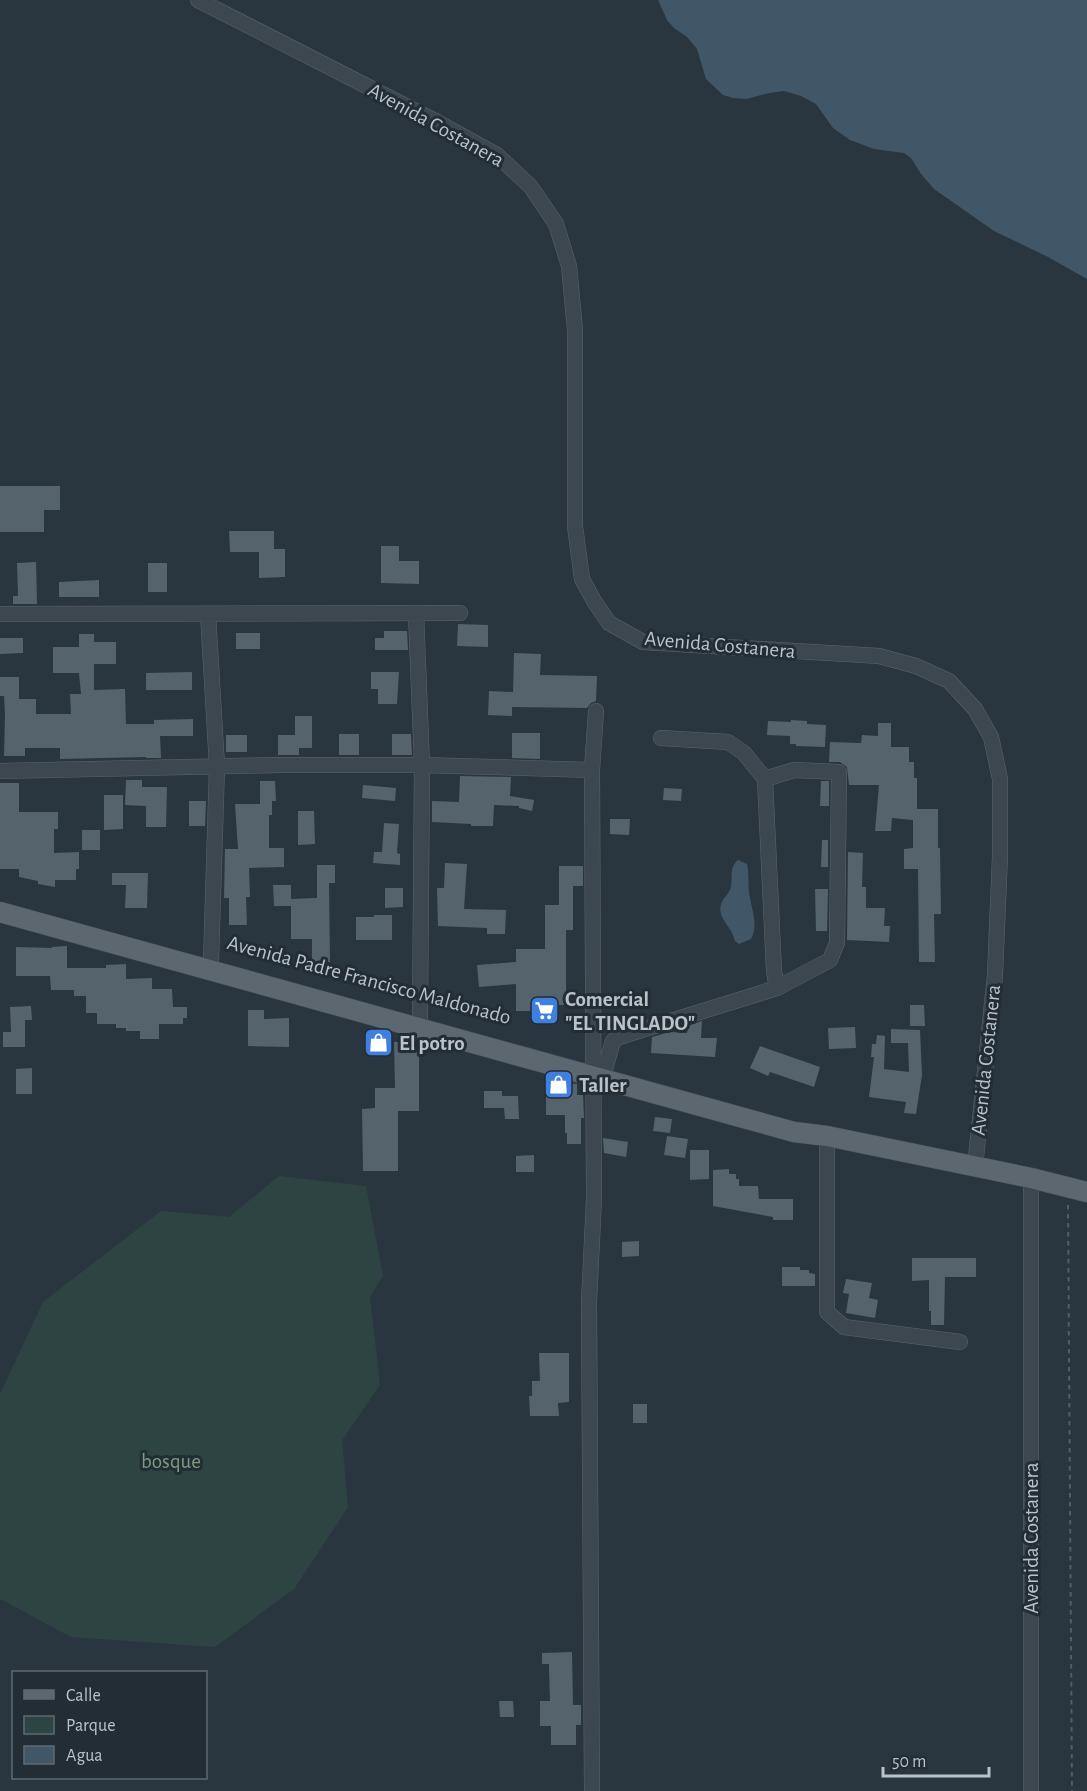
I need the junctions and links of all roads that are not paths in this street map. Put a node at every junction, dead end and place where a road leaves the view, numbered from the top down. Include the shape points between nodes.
1 (198, 0) edge
2 (416, 613) junction
3 (460, 613) dead end
4 (0, 614) edge
5 (208, 614) junction
6 (596, 711) dead end
7 (661, 738) dead end
8 (422, 765) junction
9 (217, 766) junction
10 (592, 770) junction
11 (0, 771) edge
12 (765, 779) junction
13 (0, 902) edge
14 (0, 912) edge
15 (212, 962) junction
16 (777, 988) junction
17 (420, 1018) junction
18 (598, 1070) junction
19 (827, 1136) junction
20 (975, 1167) junction
21 (1031, 1178) junction
22 (1087, 1192) edge
23 (960, 1342) dead end
24 (592, 1791) edge
25 (1031, 1791) edge

1 - 20 street, Avenida Costanera via 497,155 531,187 556,224 569,266 575,330 575,526 582,579 609,623 643,642 879,656 916,666 949,681 975,709 991,737 1000,779 1000,856 995,975
2 - 3 street
2 - 5 street
2 - 8 street
4 - 5 street
5 - 9 street
6 - 10 street
7 - 12 street via 728,742 744,753
8 - 9 street
8 - 10 street
8 - 17 street
9 - 11 street
9 - 15 street
10 - 18 street
12 - 16 street
12 - 16 street via 794,770 839,772 837,943 830,960
13 - 15 main road, Avenida Padre Francisco Maldonado
14 - 18 main road, Avenida Padre Francisco Maldonado
15 - 17 main road, Avenida Padre Francisco Maldonado
16 - 18 street via 619,1037
17 - 18 main road, Avenida Padre Francisco Maldonado
18 - 19 main road, Avenida Padre Francisco Maldonado via 796,1121
18 - 24 street via 589,1302
19 - 20 main road, Avenida Padre Francisco Maldonado
19 - 23 street via 827,1312 844,1327
20 - 21 main road, Avenida Padre Francisco Maldonado
21 - 22 main road, Avenida Padre Francisco Maldonado
21 - 25 street, Avenida Costanera

